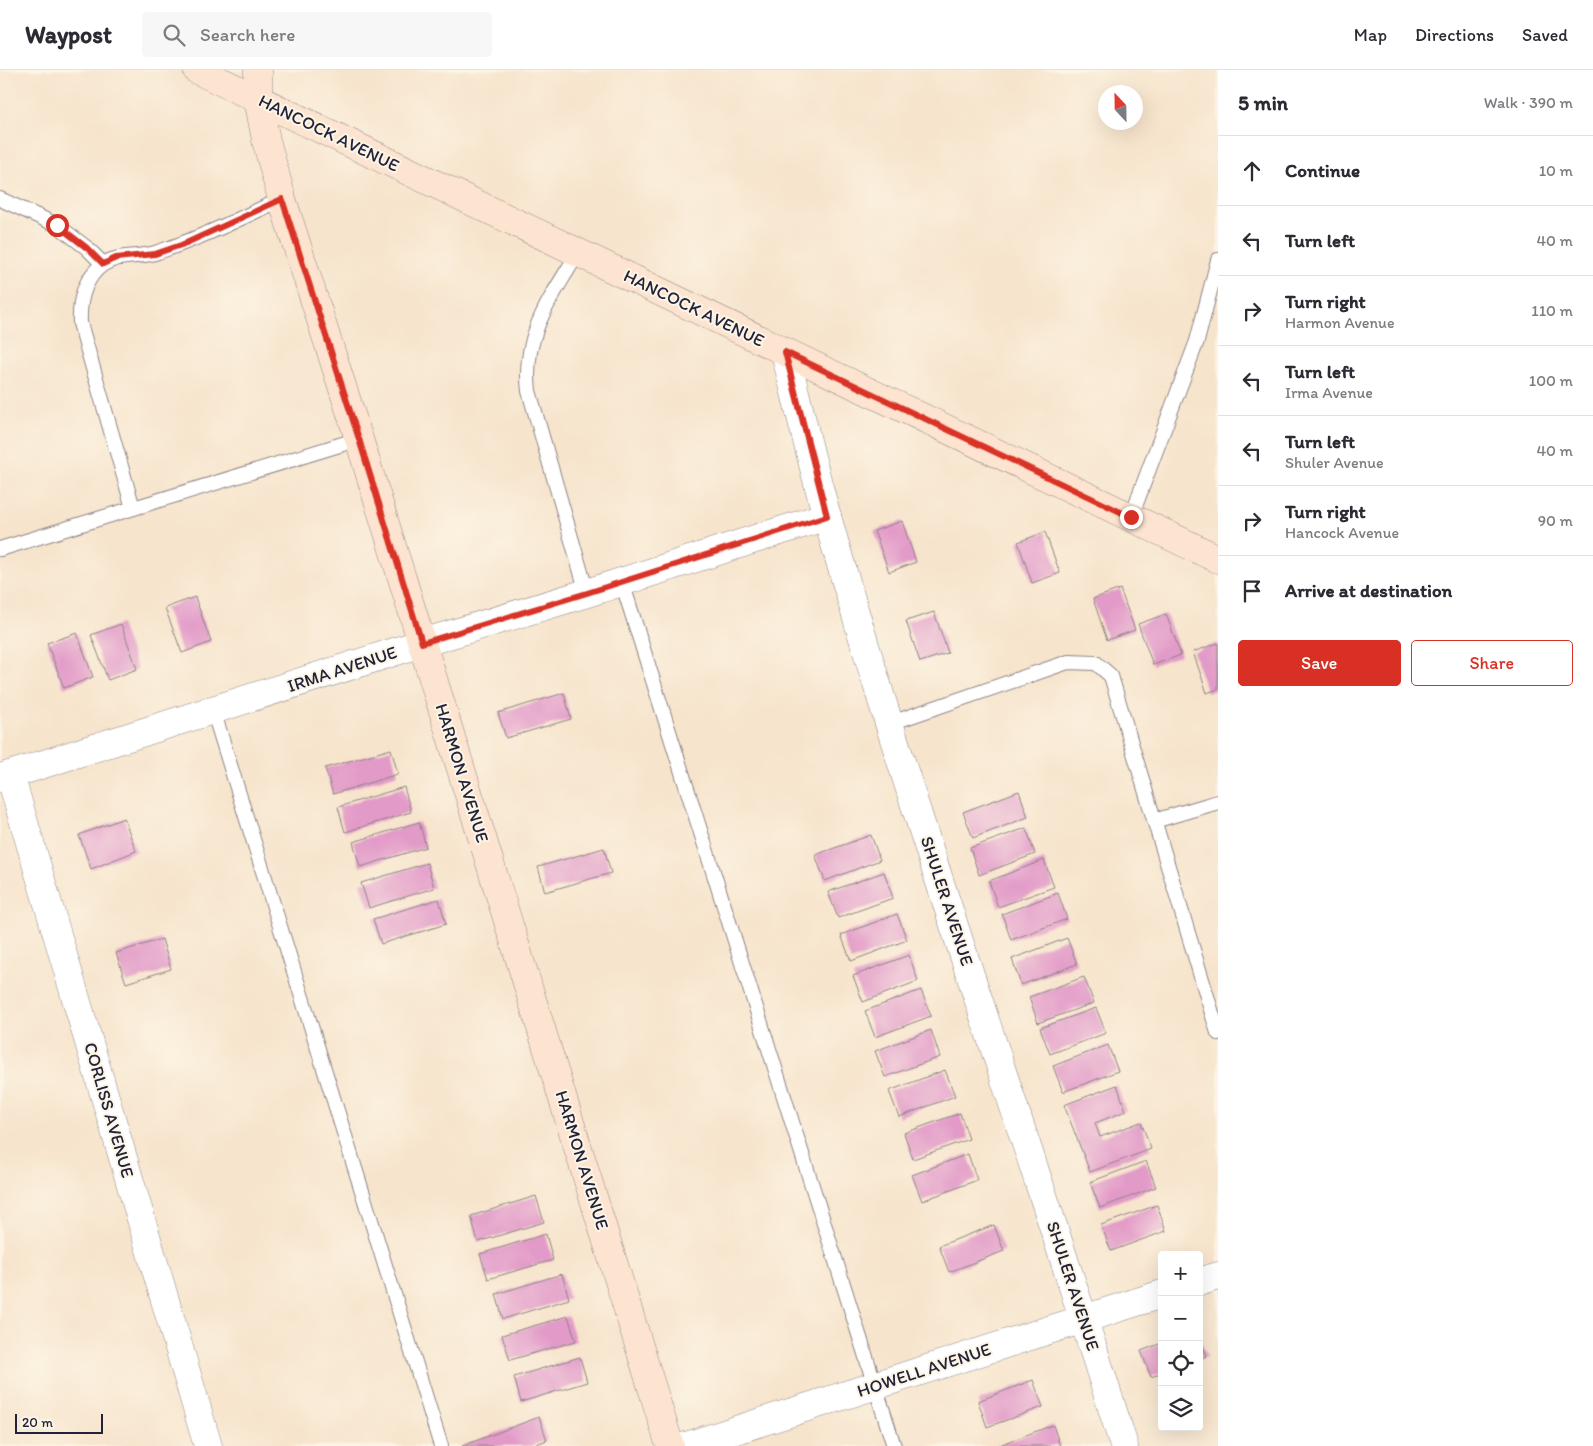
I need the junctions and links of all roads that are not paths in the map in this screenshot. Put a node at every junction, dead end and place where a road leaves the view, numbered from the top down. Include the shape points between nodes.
1 (197, 70) edge
2 (258, 70) edge
3 (258, 98) junction
4 (0, 198) edge
5 (282, 199) junction
6 (578, 253) junction
7 (1218, 260) edge
8 (103, 264) junction
9 (785, 352) junction
10 (359, 439) junction
11 (133, 508) junction
12 (827, 516) junction
13 (1131, 517) junction
14 (0, 549) edge
15 (1218, 559) edge
16 (622, 582) junction
17 (587, 593) junction
18 (422, 643) junction
19 (213, 710) junction
20 (888, 724) junction
21 (5, 776) edge
22 (1218, 802) edge
23 (1154, 821) junction
24 (1218, 1033) edge
25 (1218, 1276) edge
26 (1203, 1281) edge
27 (1158, 1295) edge
28 (1084, 1319) junction
29 (876, 1385) junction
30 (208, 1446) edge
31 (441, 1446) edge
32 (670, 1446) edge
33 (686, 1446) edge
34 (894, 1446) edge
35 (1124, 1446) edge

1 - 3 street, HANCOCK AVENUE
2 - 3 street, HARMON AVENUE
3 - 5 street, HARMON AVENUE
3 - 6 street, HANCOCK AVENUE
4 - 8 lane via 57,225
5 - 8 lane via 184,244 155,254 116,258
5 - 10 street, HARMON AVENUE
6 - 9 street, HANCOCK AVENUE
6 - 17 lane via 536,328 527,374 529,391
7 - 13 lane via 1197,341
8 - 11 lane via 84,288 80,323
9 - 12 street, SHULER AVENUE
9 - 13 street, HANCOCK AVENUE
10 - 11 lane
10 - 18 street, HARMON AVENUE
11 - 14 lane
12 - 16 street, IRMA AVENUE
12 - 20 street, SHULER AVENUE
13 - 15 street, HANCOCK AVENUE
16 - 17 street, IRMA AVENUE
16 - 29 lane
17 - 18 street, IRMA AVENUE
18 - 19 street, IRMA AVENUE
18 - 32 street, HARMON AVENUE
19 - 21 street, IRMA AVENUE
19 - 31 lane
20 - 23 lane via 1068,662 1096,663 1111,676
20 - 28 street, SHULER AVENUE
21 - 30 street, CORLISS AVENUE
22 - 23 lane
23 - 24 lane
25 - 26 street
27 - 28 street, HOWELL AVENUE
28 - 29 street, HOWELL AVENUE
28 - 35 street, SHULER AVENUE
29 - 33 street, HOWELL AVENUE
29 - 34 lane

